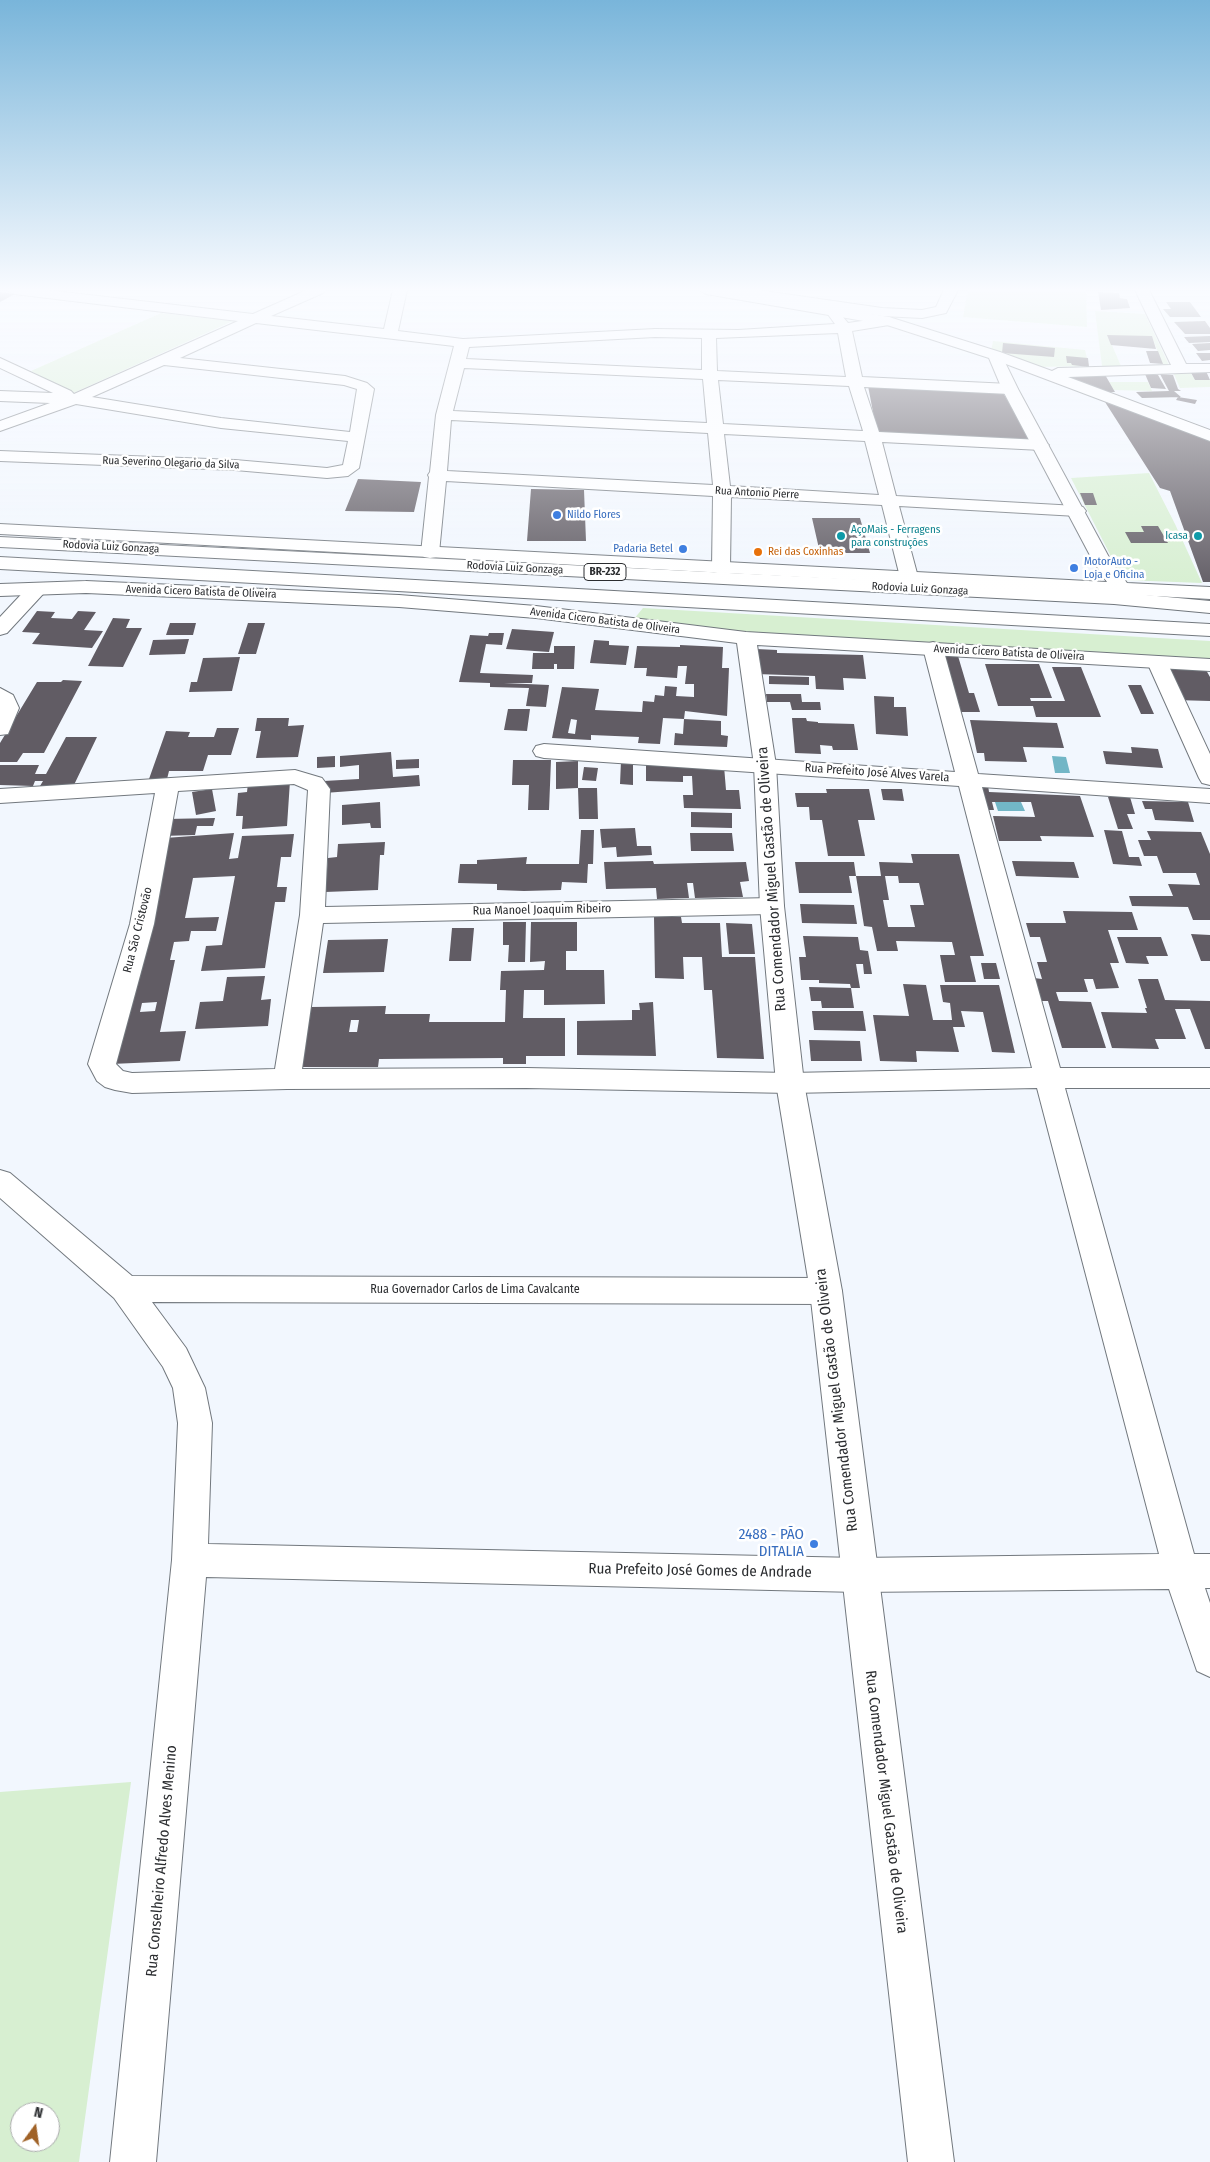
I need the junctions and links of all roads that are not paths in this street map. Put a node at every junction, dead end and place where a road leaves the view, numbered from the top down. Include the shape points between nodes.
1 (59, 391) edge
2 (93, 391) edge
3 (366, 391) edge
4 (451, 391) edge
5 (711, 391) edge
6 (858, 391) edge
7 (1011, 391) edge
8 (1093, 391) edge
9 (0, 396) edge
10 (75, 399) junction
11 (444, 415) junction
12 (0, 426) edge
13 (715, 429) junction
14 (1210, 436) edge
15 (356, 437) junction
16 (871, 437) junction
17 (1041, 445) junction
18 (0, 456) edge
19 (436, 475) junction
20 (722, 492) junction
21 (887, 500) junction
22 (1078, 511) junction
23 (0, 530) edge
24 (0, 542) edge
25 (430, 553) junction
26 (0, 563) edge
27 (721, 568) junction
28 (909, 577) junction
29 (37, 588) junction
30 (1121, 588) junction
31 (0, 590) edge
32 (1210, 593) edge
33 (1210, 607) edge
34 (0, 629) edge
35 (1210, 630) edge
36 (746, 638) junction
37 (933, 648) junction
38 (1157, 662) junction
39 (1210, 665) edge
40 (0, 694) edge
41 (0, 729) edge
42 (544, 751) dead end
43 (765, 765) junction
44 (1210, 778) edge
45 (967, 779) junction
46 (168, 785) junction
47 (0, 796) edge
48 (1210, 796) edge
49 (772, 906) junction
50 (312, 915) junction
51 (1048, 1078) junction
52 (1210, 1078) edge
53 (287, 1079) junction
54 (790, 1083) junction
55 (0, 1181) edge
56 (125, 1288) junction
57 (826, 1291) junction
58 (190, 1560) junction
59 (1196, 1571) edge
60 (858, 1575) junction
61 (1210, 1658) edge
62 (133, 2162) edge
63 (931, 2162) edge

1 - 10 main road
2 - 10 main road
3 - 15 main road
4 - 11 main road
5 - 13 main road
6 - 16 main road
7 - 17 main road
8 - 14 main road
9 - 10 main road
10 - 12 main road
10 - 15 main road via 221,424
11 - 13 main road
11 - 19 main road
13 - 16 main road
13 - 20 main road
15 - 18 main road, Rua Severino Olegario da Silva via 351,468 327,473 235,465
16 - 17 main road
16 - 21 main road
17 - 22 main road
19 - 20 main road, Rua Antonio Pierre
19 - 25 main road
20 - 21 main road, Rua Antonio Pierre
20 - 27 main road
21 - 22 main road, Rua Antonio Pierre
21 - 28 main road
22 - 30 main road via 1102,561
23 - 25 main road
24 - 33 main road, Rodovia Luiz Gonzaga / BR-232 via 1114,598
25 - 27 main road
26 - 35 main road, Rodovia Luiz Gonzaga / BR-232
27 - 28 main road
28 - 30 main road
29 - 31 main road, Avenida Cicero Batista de Oliveira
29 - 34 main road
29 - 36 main road, Avenida Cicero Batista de Oliveira via 408,602 536,612
30 - 32 main road
36 - 37 main road, Avenida Cicero Batista de Oliveira
36 - 43 main road, Rua Comendador Miguel Gastão de Oliveira
37 - 38 main road, Avenida Cicero Batista de Oliveira
37 - 45 main road
38 - 39 main road, Avenida Cicero Batista de Oliveira
38 - 44 main road
40 - 41 main road via 6,698 10,708
42 - 43 main road, Rua Prefeito José Alves Varela
43 - 45 main road, Rua Prefeito José Alves Varela
43 - 49 main road, Rua Comendador Miguel Gastão de Oliveira
45 - 48 main road, Rua Prefeito José Alves Varela
45 - 51 main road
46 - 47 main road
46 - 50 main road via 295,777 314,783 319,788
46 - 53 main road, Rua São Cristovão via 142,924 102,1064 106,1074 132,1084
49 - 50 main road, Rua Manoel Joaquim Ribeiro
49 - 54 main road, Rua Comendador Miguel Gastão de Oliveira
50 - 53 main road
51 - 52 main road
51 - 54 main road
51 - 59 main road
53 - 54 main road via 526,1078
54 - 57 main road, Rua Comendador Miguel Gastão de Oliveira
55 - 56 main road, Rua Conselheiro Alfredo Alves Menino
56 - 57 main road, Rua Governador Carlos de Lima Cavalcante
56 - 58 main road, Rua Conselheiro Alfredo Alves Menino via 175,1358 189,1388 195,1423
57 - 60 main road, Rua Comendador Miguel Gastão de Oliveira
58 - 60 main road, Rua Prefeito José Gomes de Andrade
58 - 62 main road, Rua Conselheiro Alfredo Alves Menino
59 - 60 main road, Rua Prefeito José Gomes de Andrade
59 - 61 main road
60 - 63 main road, Rua Comendador Miguel Gastão de Oliveira

